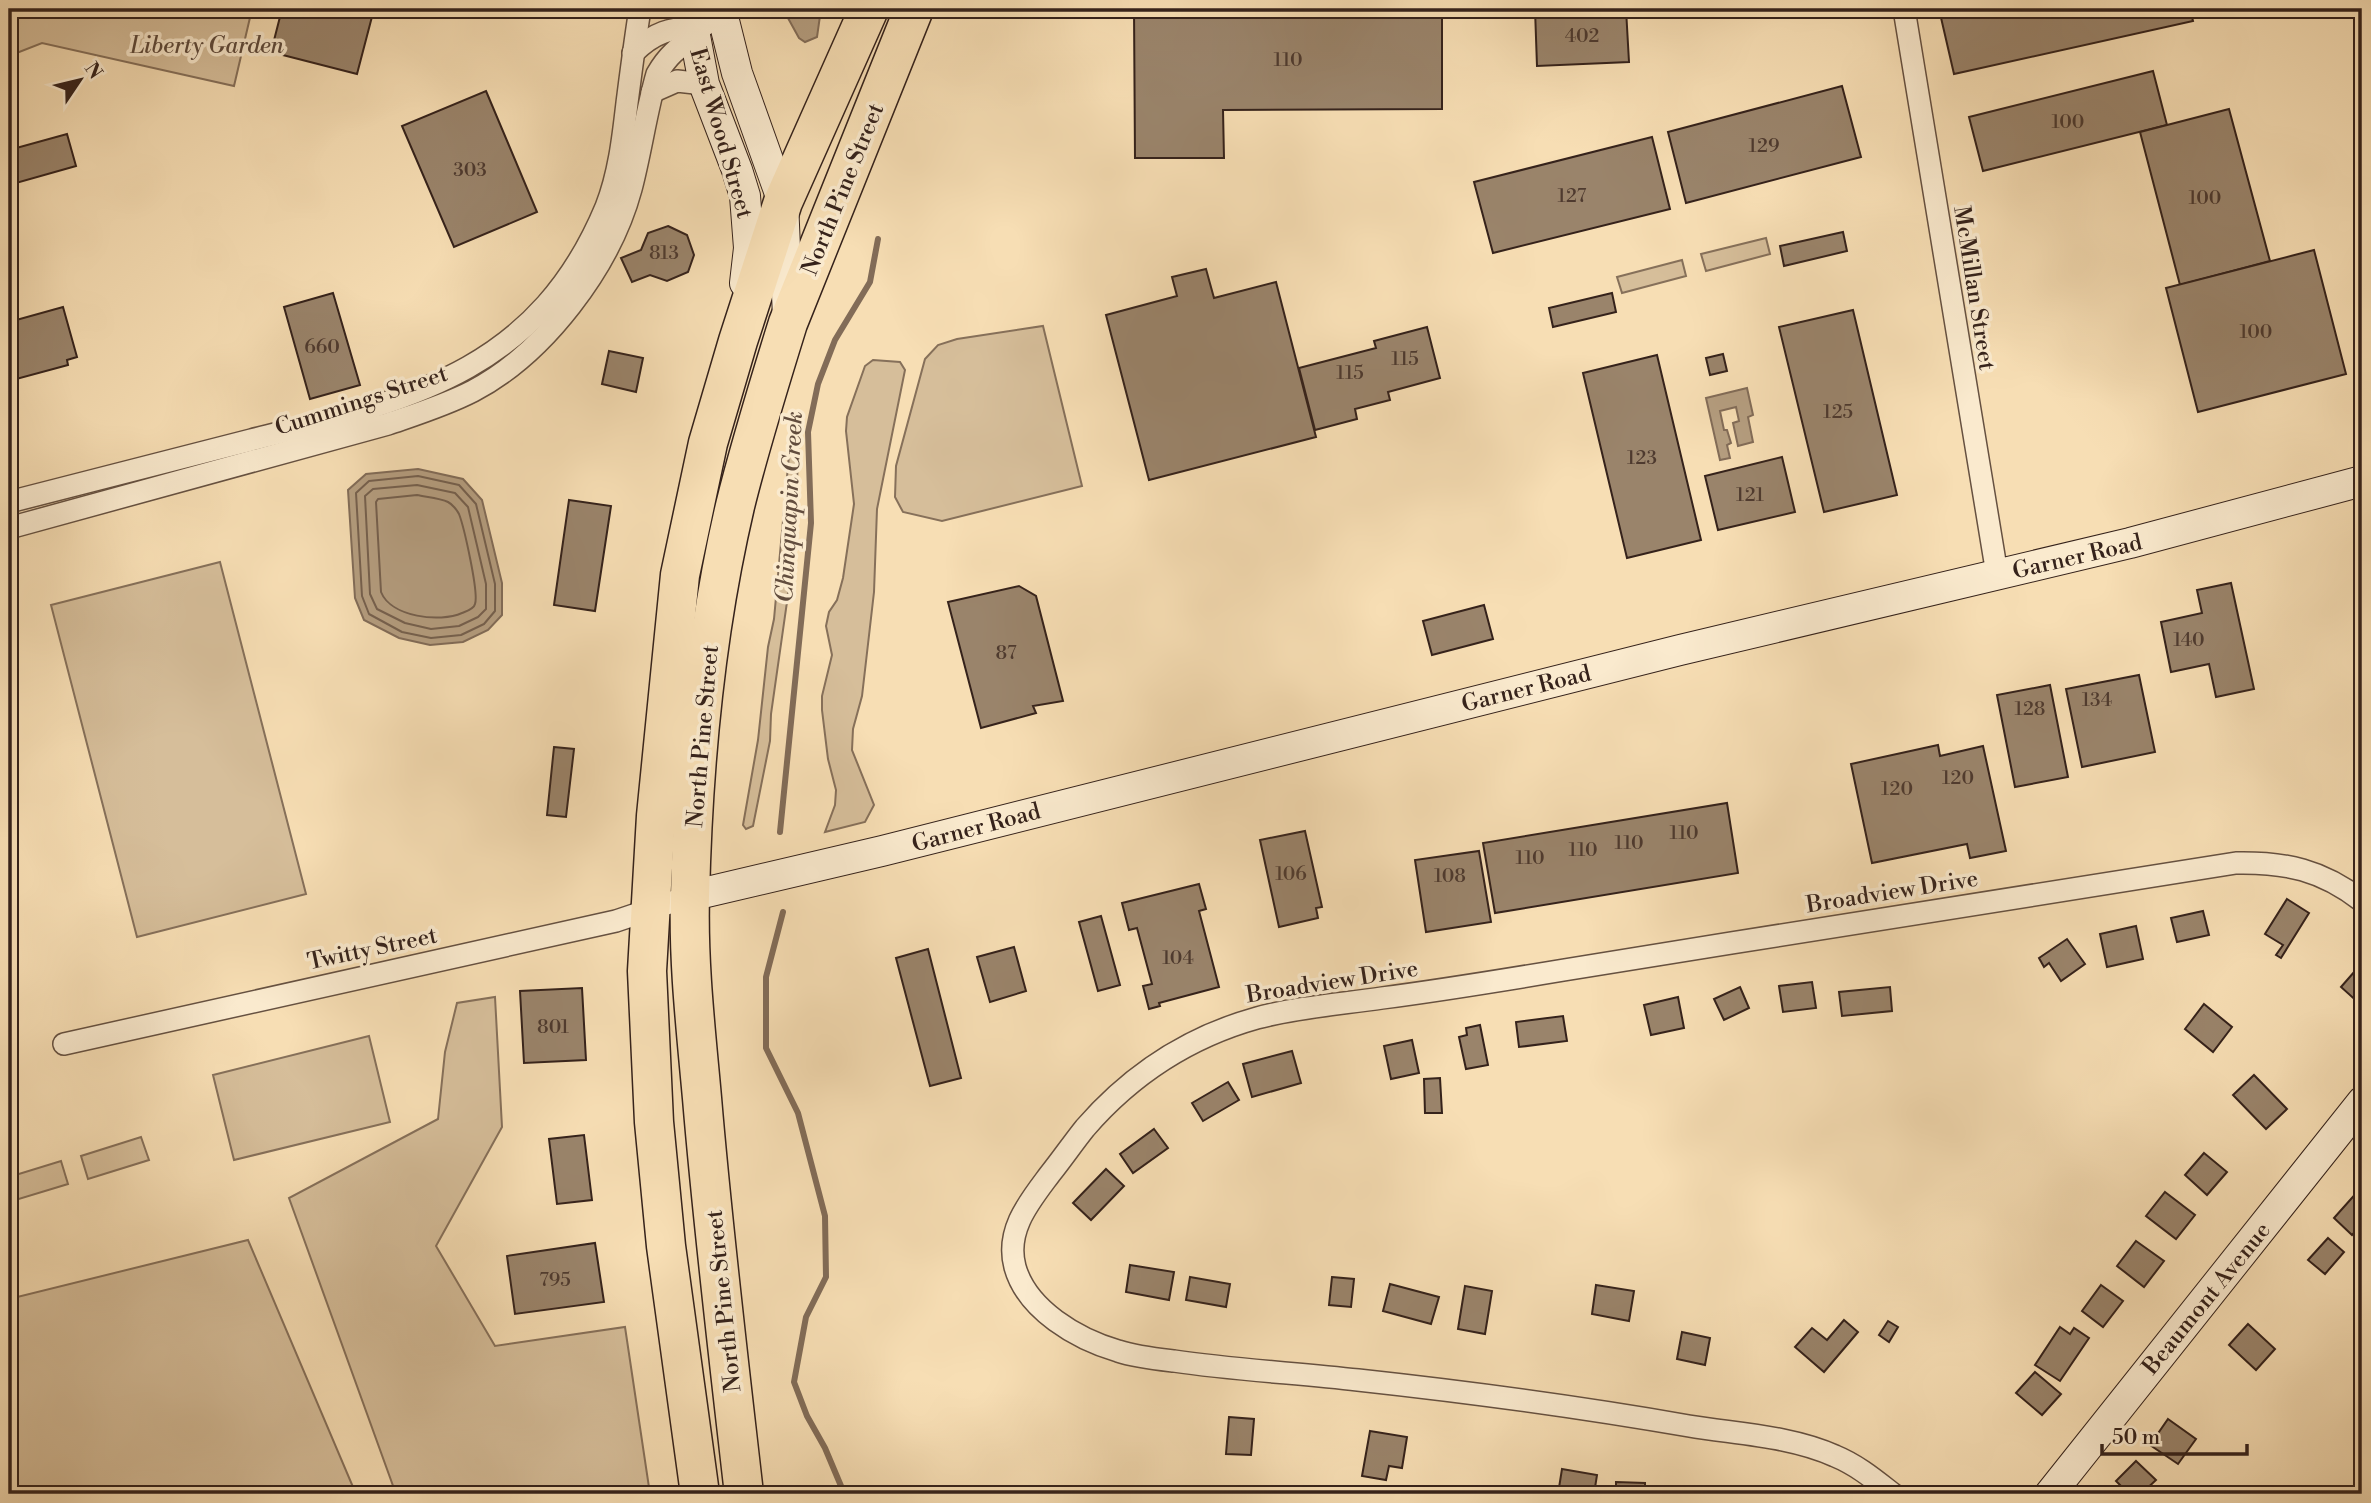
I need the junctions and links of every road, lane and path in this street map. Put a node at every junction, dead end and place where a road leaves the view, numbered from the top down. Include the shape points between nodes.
1 (640, 9) edge
2 (869, 9) edge
3 (914, 9) edge
4 (1904, 9) edge
5 (723, 16) edge
6 (693, 24) edge
7 (633, 53) junction
8 (704, 85) junction
9 (652, 92) junction
10 (783, 202) junction
11 (789, 323) junction
12 (737, 341) junction
13 (2362, 481) edge
14 (9, 502) edge
15 (9, 528) edge
16 (1997, 575) junction
17 (690, 897) junction
18 (2362, 901) edge
19 (650, 909) junction
20 (64, 1044) dead end
21 (2362, 1102) edge
22 (700, 1494) edge
23 (744, 1494) edge
24 (1893, 1494) edge
25 (2050, 1494) edge

1 - 7 street, Cummings Street
2 - 10 highway, North Pine Street
3 - 11 highway, North Pine Street
4 - 16 street, McMillan Street
5 - 6 street
5 - 10 street, East Wood Street via 737,73
6 - 7 street via 660,32
6 - 8 street, East Wood Street
6 - 9 street, Cummings Street via 666,59
7 - 14 street, Cummings Street via 617,169 592,237 555,296 491,355 431,386 368,410
8 - 9 street via 677,81
8 - 12 street, East Wood Street via 737,170 748,222
9 - 15 street, Cummings Street via 631,190 602,258 557,321 499,375 441,405 388,424
10 - 11 street, East Wood Street
10 - 12 highway, North Pine Street
11 - 17 highway, North Pine Street via 752,442 715,606 694,785
12 - 19 highway, North Pine Street via 708,443 680,575
13 - 16 street, Garner Road
16 - 17 street, Garner Road
17 - 19 street, Twitty Street
17 - 23 highway, North Pine Street via 693,1002
18 - 24 street, Broadview Drive via 2332,881 2302,869 2236,863 1276,1013 1202,1037 1135,1078 1080,1134 1017,1224 1013,1261 1032,1298 1071,1331 1116,1351 1212,1367 1359,1380 1639,1417 1791,1443 1853,1465
19 - 20 street, Twitty Street via 616,921
19 - 22 highway, North Pine Street via 647,971 654,1122
21 - 25 street, Beaumont Avenue

